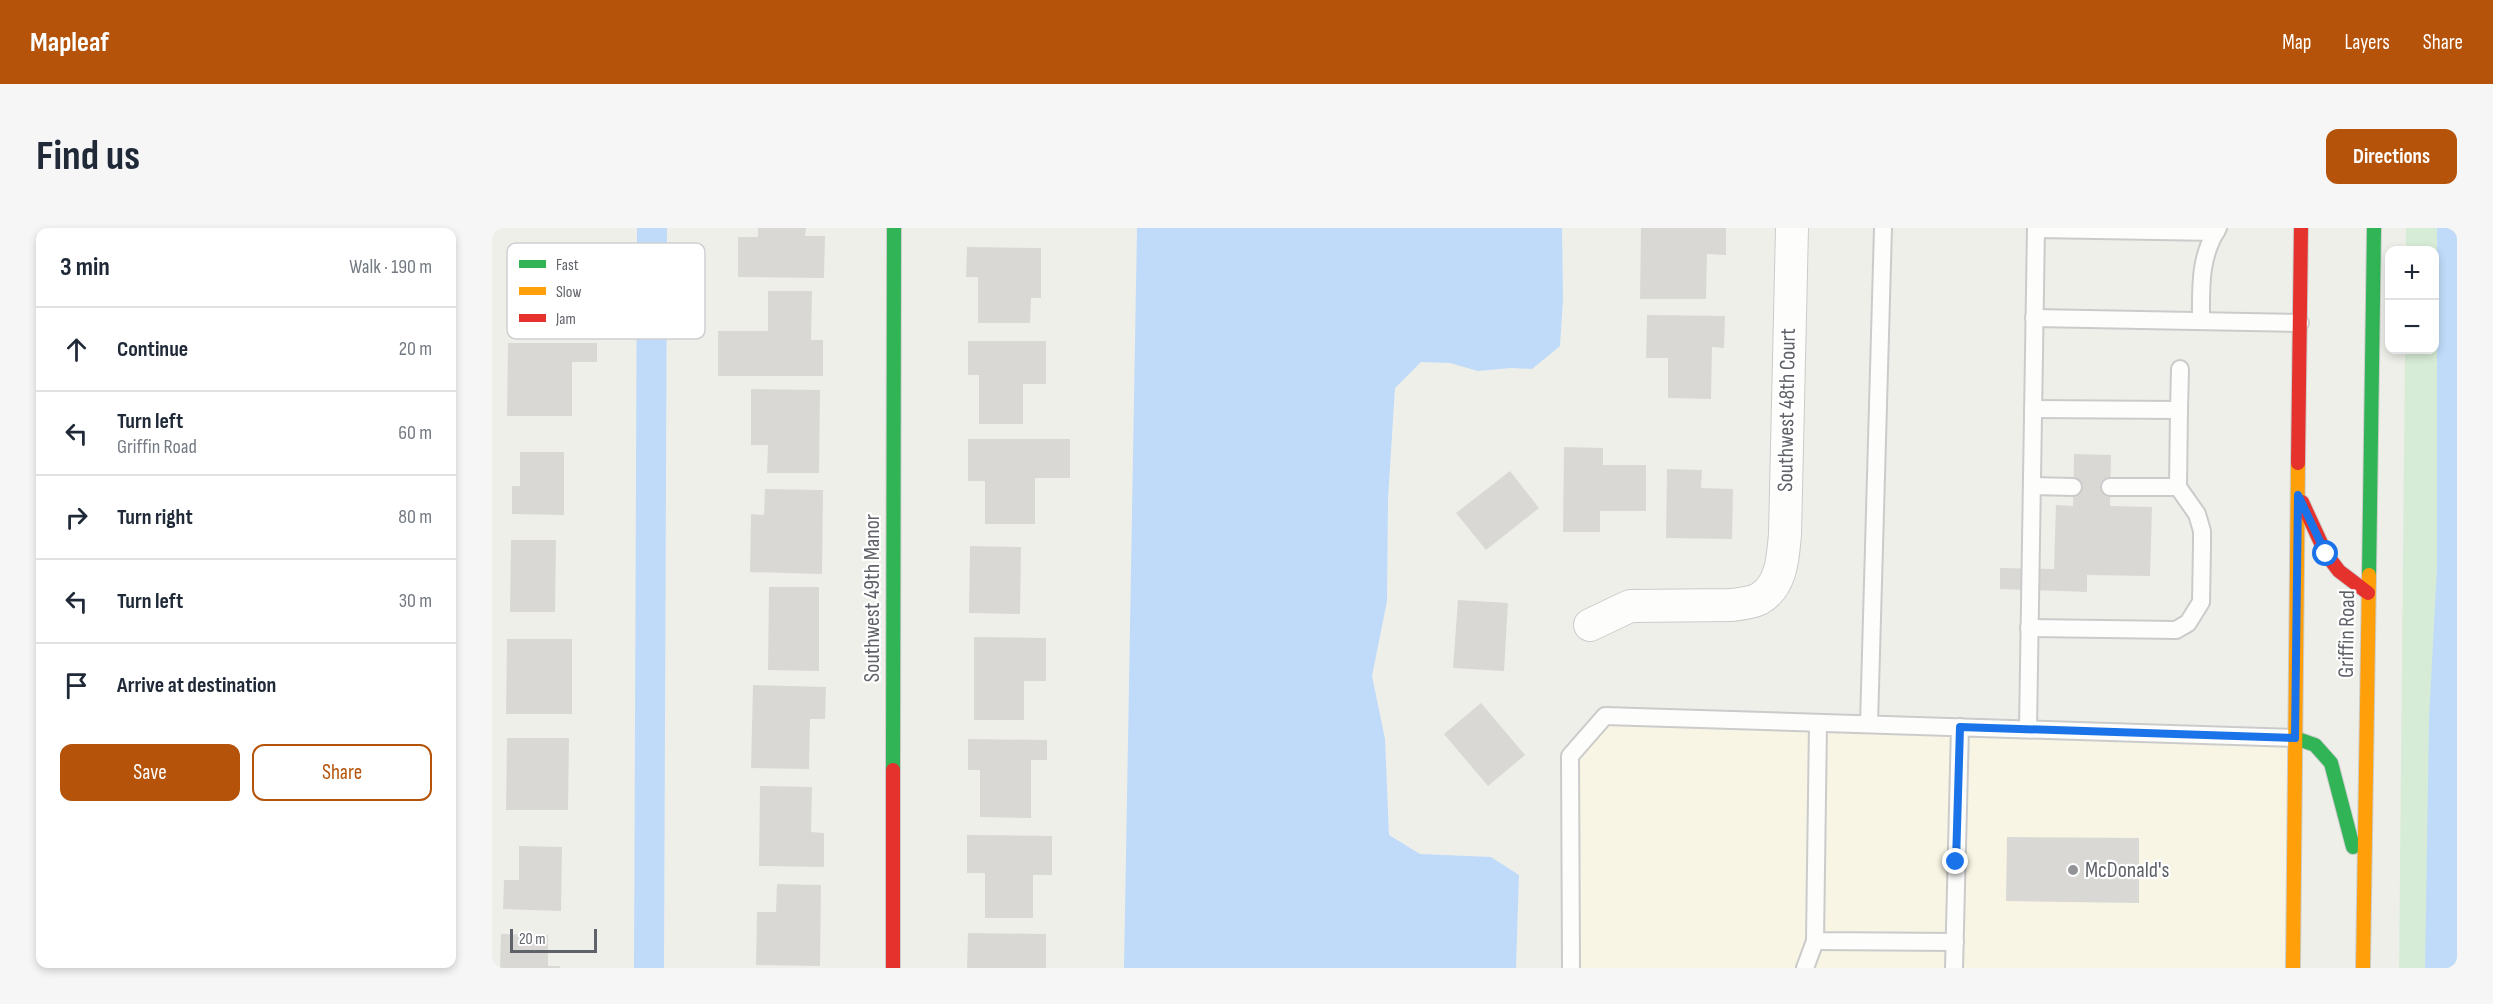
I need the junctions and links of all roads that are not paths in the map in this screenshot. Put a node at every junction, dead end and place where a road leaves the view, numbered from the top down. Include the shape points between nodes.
1 (894, 228) edge
2 (1792, 228) edge
3 (1883, 228) edge
4 (2301, 228) edge
5 (2374, 228) edge
6 (2036, 229) edge
7 (2217, 230) edge
8 (2034, 318) junction
9 (2201, 321) junction
10 (2300, 323) junction
11 (2180, 369) dead end
12 (2033, 409) junction
13 (2179, 410) junction
14 (2032, 486) junction
15 (2073, 487) dead end
16 (2110, 487) dead end
17 (2178, 488) junction
18 (2298, 495) junction
19 (2368, 593) junction
20 (1590, 625) dead end
21 (2029, 628) junction
22 (1818, 723) junction
23 (1869, 724) junction
24 (1960, 727) junction
25 (2028, 729) junction
26 (2295, 738) junction
27 (2364, 886) junction
28 (1815, 941) junction
29 (1955, 942) junction
30 (893, 968) edge
31 (1571, 968) edge
32 (1804, 968) edge
33 (1954, 968) edge
34 (2293, 968) edge
35 (2363, 968) edge

1 - 30 main road, Southwest 49th Manor
2 - 20 street, Southwest 48th Court via 1780,572 1770,590 1759,599 1731,606 1630,606
3 - 23 lane
4 - 10 main road
5 - 19 main road, Griffin Road
6 - 7 lane
6 - 8 lane
7 - 9 lane via 2201,270
8 - 9 lane
8 - 12 lane
9 - 10 lane
10 - 18 main road
11 - 13 lane
12 - 13 lane
12 - 14 lane
13 - 17 lane
14 - 15 lane
14 - 21 lane
16 - 17 lane
17 - 21 lane via 2196,514 2202,531 2201,602 2188,623 2176,630
18 - 19 main road via 2326,554 2339,571
18 - 26 main road
19 - 27 main road, Griffin Road
21 - 25 lane
22 - 23 lane
22 - 28 lane
22 - 31 lane via 1605,716 1570,756
23 - 24 lane
24 - 25 lane
24 - 29 lane
25 - 26 lane
26 - 27 main road via 2315,745 2331,763
26 - 34 main road
27 - 35 main road, Griffin Road
28 - 29 lane
28 - 32 lane
29 - 33 lane

